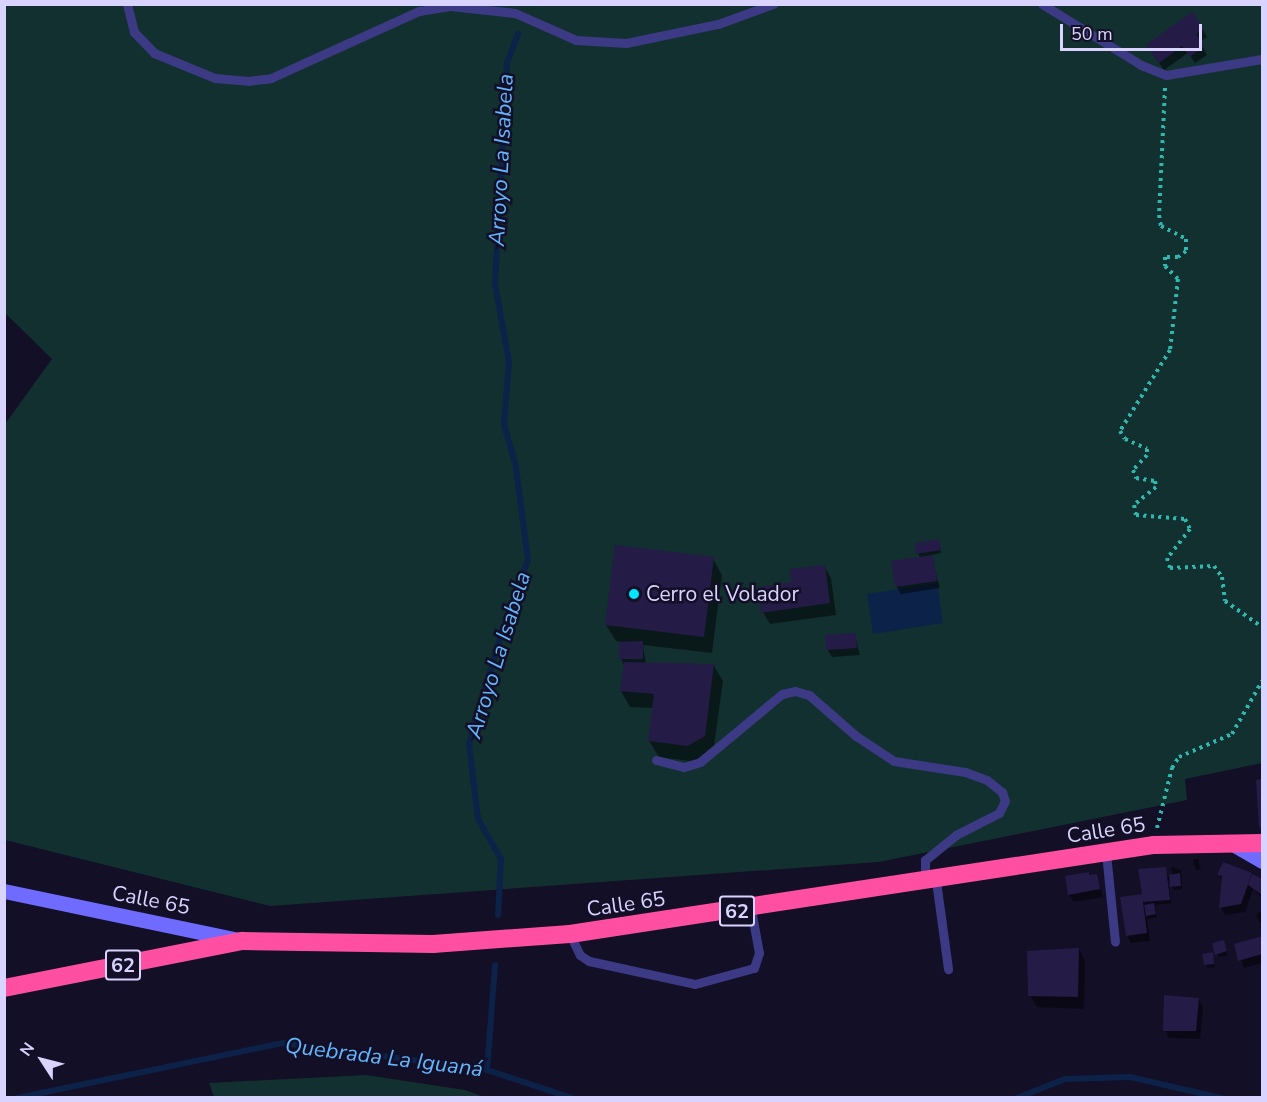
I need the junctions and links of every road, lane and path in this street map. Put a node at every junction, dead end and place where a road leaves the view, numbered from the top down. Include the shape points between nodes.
1 (127, 4) edge
2 (773, 4) edge
3 (1041, 4) edge
4 (1263, 59) edge
5 (1166, 75) junction
6 (1263, 627) edge
7 (1263, 681) edge
8 (656, 760) dead end
9 (1229, 842) junction
10 (1258, 842) edge
11 (1154, 845) junction
12 (1106, 853) junction
13 (1263, 861) edge
14 (930, 881) junction
15 (4, 891) edge
16 (751, 909) junction
17 (570, 934) junction
18 (242, 941) junction
19 (1115, 942) dead end
20 (948, 969) dead end
21 (4, 988) edge

1 - 2 lane via 134,32 154,53 215,78 248,81 271,78 419,11 450,6 515,13 576,40 626,43 718,24
3 - 5 lane via 1141,65
4 - 5 lane
5 - 6 path via 1159,215 1161,226 1186,239 1186,251 1178,257 1165,257 1165,266 1178,279 1170,350 1120,431 1125,439 1147,449 1148,455 1133,470 1136,478 1155,481 1156,487 1134,505 1136,515 1185,519 1191,529 1167,558 1170,568 1215,566 1222,577 1225,601
7 - 11 path via 1232,734 1179,757 1172,768
8 - 14 lane via 684,767 700,762 782,694 809,695 856,736 894,761 965,772 987,780 1002,792 1005,801 999,813 956,835 925,860
9 - 10 highway, Calle 65 / 62
9 - 11 highway, Calle 65 / 62
9 - 13 main road
11 - 12 highway, Calle 65 / 62
12 - 14 highway, Calle 65 / 62
12 - 19 lane
14 - 16 highway, Calle 65 / 62
14 - 20 lane
15 - 18 main road, Calle 65
16 - 17 highway, Calle 65 / 62
16 - 17 lane via 759,953 754,968 695,984 589,961 580,955
17 - 18 highway, Calle 65 / 62 via 433,944
18 - 21 highway, 62

